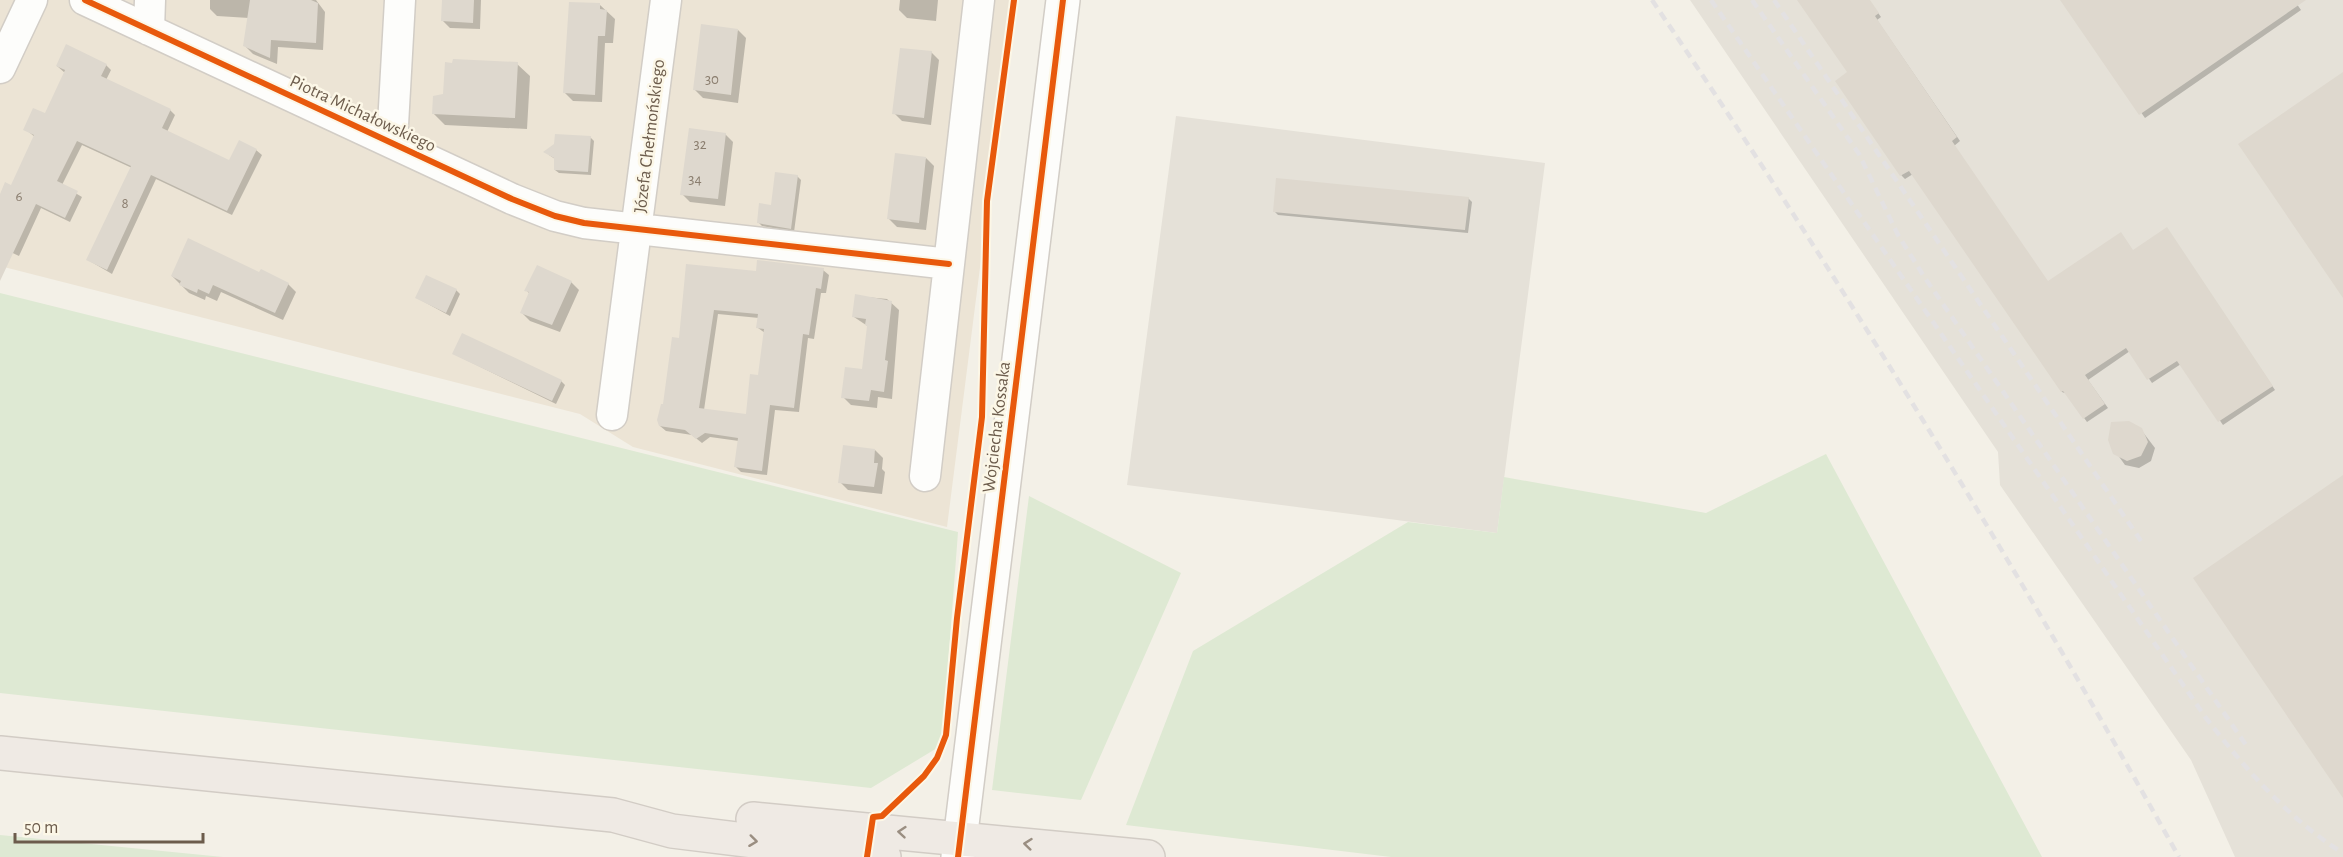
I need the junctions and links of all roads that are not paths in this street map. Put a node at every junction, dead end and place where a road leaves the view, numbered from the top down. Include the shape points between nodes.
1 (32, 0) edge
2 (85, 0) edge
3 (150, 0) edge
4 (400, 0) edge
5 (666, 0) edge
6 (979, 0) edge
7 (1064, 0) edge
8 (149, 30) junction
9 (0, 68) edge
10 (392, 143) junction
11 (637, 230) junction
12 (949, 264) junction
13 (612, 415) dead end
14 (925, 476) dead end
15 (0, 753) edge
16 (613, 815) junction
17 (959, 847) edge
18 (884, 857) edge
19 (1149, 857) edge

1 - 9 street
2 - 8 street, Piotra Michałowskiego
3 - 8 street
4 - 10 street
5 - 11 street, Józefa Chełmońskiego
6 - 12 street
7 - 17 street, Wojciecha Kossaka
8 - 10 street, Piotra Michałowskiego
10 - 11 street, Piotra Michałowskiego via 555,216
11 - 12 street, Piotra Michałowskiego
11 - 13 street, Józefa Chełmońskiego
12 - 14 street
15 - 16 highway
17 -> 16 highway via 675,812
16 -> 18 highway via 672,831
19 -> 17 highway

